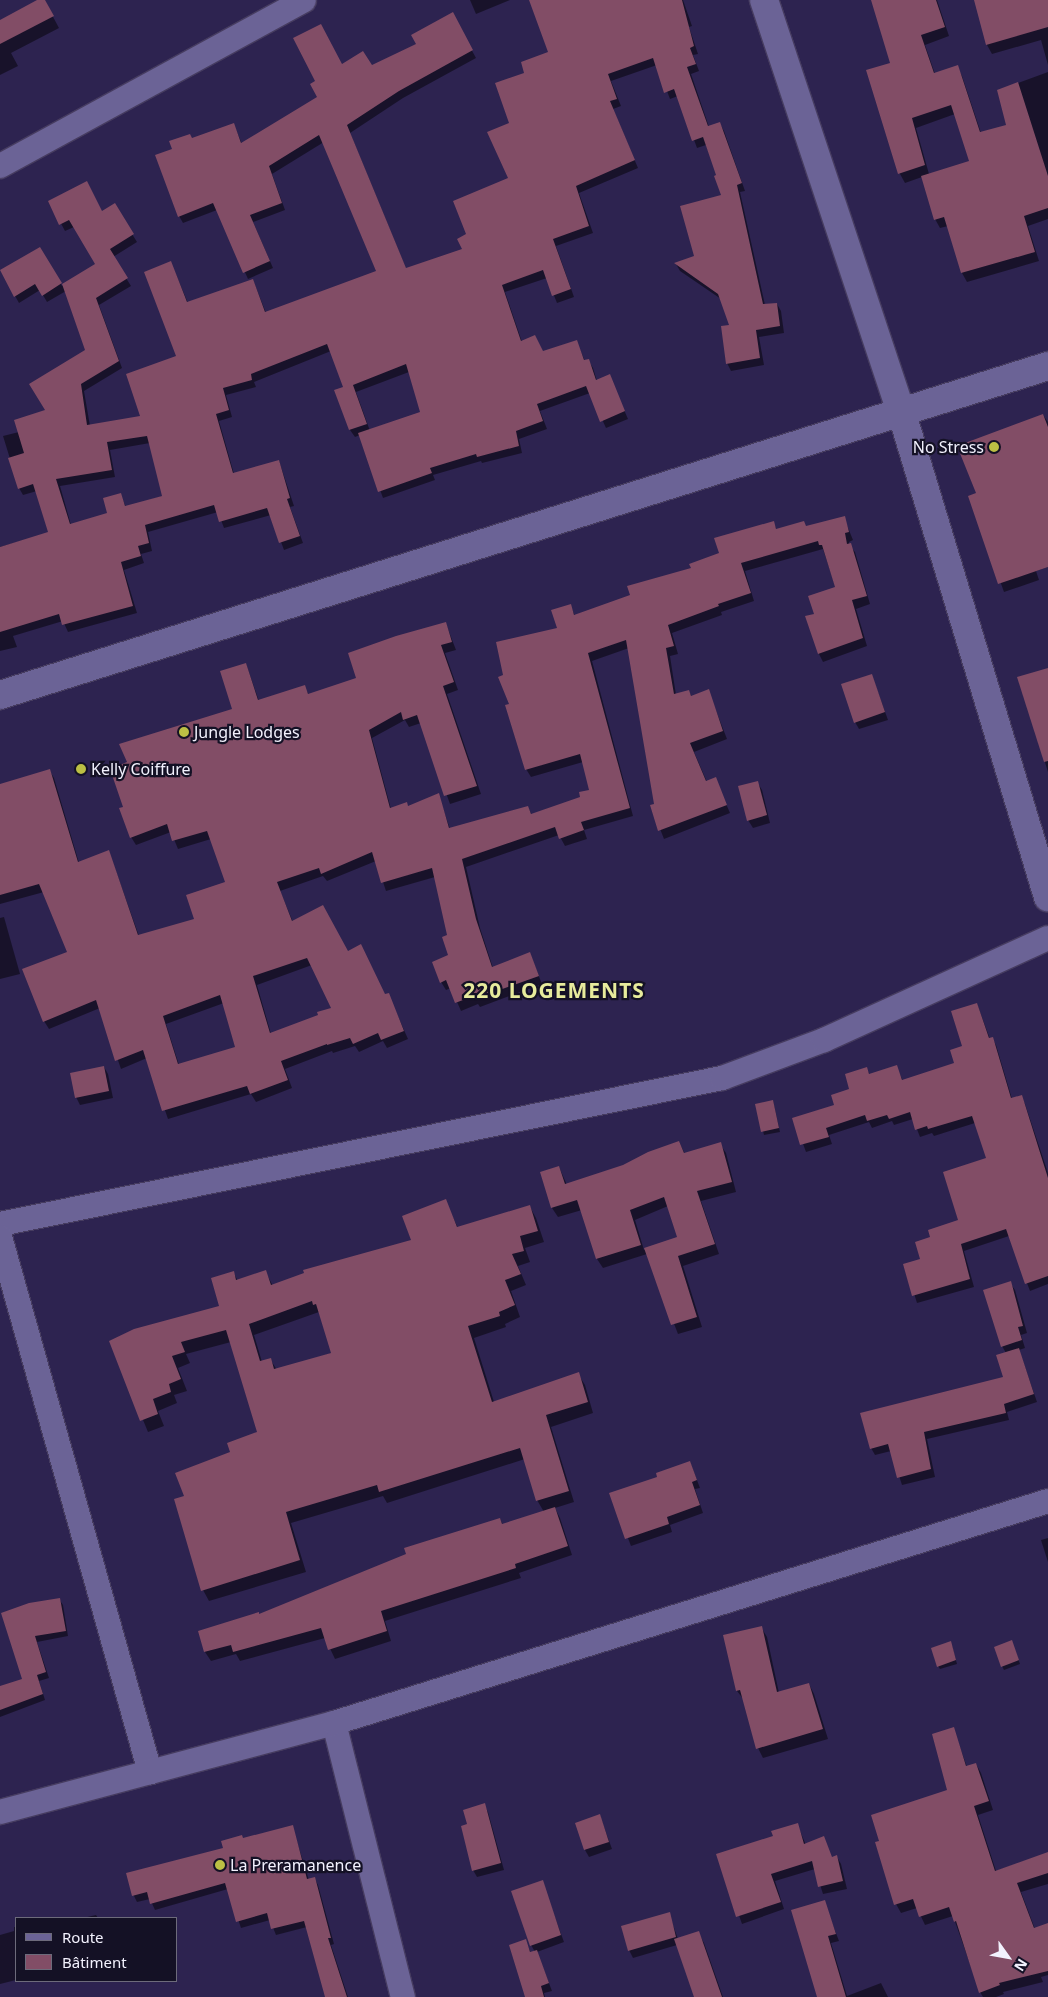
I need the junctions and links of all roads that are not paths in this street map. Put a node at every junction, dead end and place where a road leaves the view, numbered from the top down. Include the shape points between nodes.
1 (304, 0) edge
2 (764, 0) edge
3 (0, 166) edge
4 (1048, 366) edge
5 (902, 414) junction
6 (0, 695) edge
7 (1048, 898) edge
8 (1048, 938) edge
9 (0, 1224) edge
10 (0, 1237) edge
11 (1048, 1501) edge
12 (334, 1723) junction
13 (150, 1772) junction
14 (0, 1812) edge
15 (403, 1997) edge

1 - 3 street
2 - 5 street
4 - 5 street
5 - 6 street
5 - 7 street
8 - 9 street via 824,1040 722,1078
10 - 13 street
11 - 12 street
12 - 13 street
12 - 15 street
13 - 14 street

